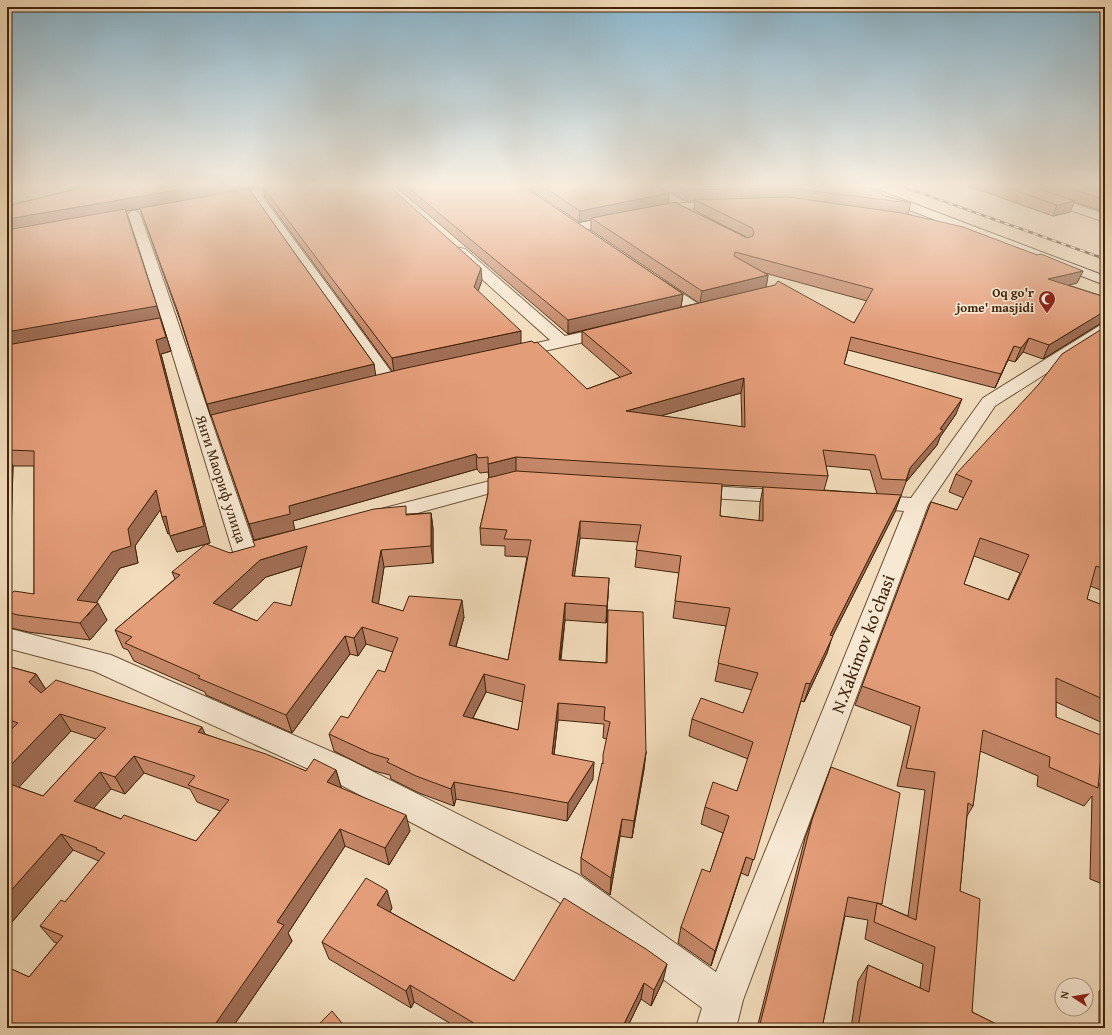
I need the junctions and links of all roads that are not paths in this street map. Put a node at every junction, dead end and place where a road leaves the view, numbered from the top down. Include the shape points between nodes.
1 (141, 234) edge
2 (284, 234) edge
3 (586, 234) edge
4 (984, 234) edge
5 (589, 236) edge
6 (450, 244) edge
7 (646, 276) edge
8 (1105, 281) edge
9 (676, 316) edge
10 (624, 328) edge
11 (1105, 329) edge
12 (562, 342) junction
13 (494, 357) edge
14 (389, 381) edge
15 (532, 481) edge
16 (673, 490) edge
17 (807, 498) edge
18 (854, 501) edge
19 (917, 505) junction
20 (359, 522) edge
21 (291, 540) edge
22 (7, 638) edge
23 (720, 1014) edge

1 - 21 street, Янги Маориф улица via 165,325 210,424 245,552
2 - 14 street
3 - 5 street
4 - 8 street
6 - 12 street
7 - 9 street via 704,309
10 - 12 street
11 - 19 street, N.Xakimov koʻchasi via 989,402
12 - 13 street
15 - 20 street via 516,480
16 - 17 street
18 - 19 street
19 - 23 street, N.Xakimov koʻchasi
22 - 23 street via 101,662 337,768 567,887

